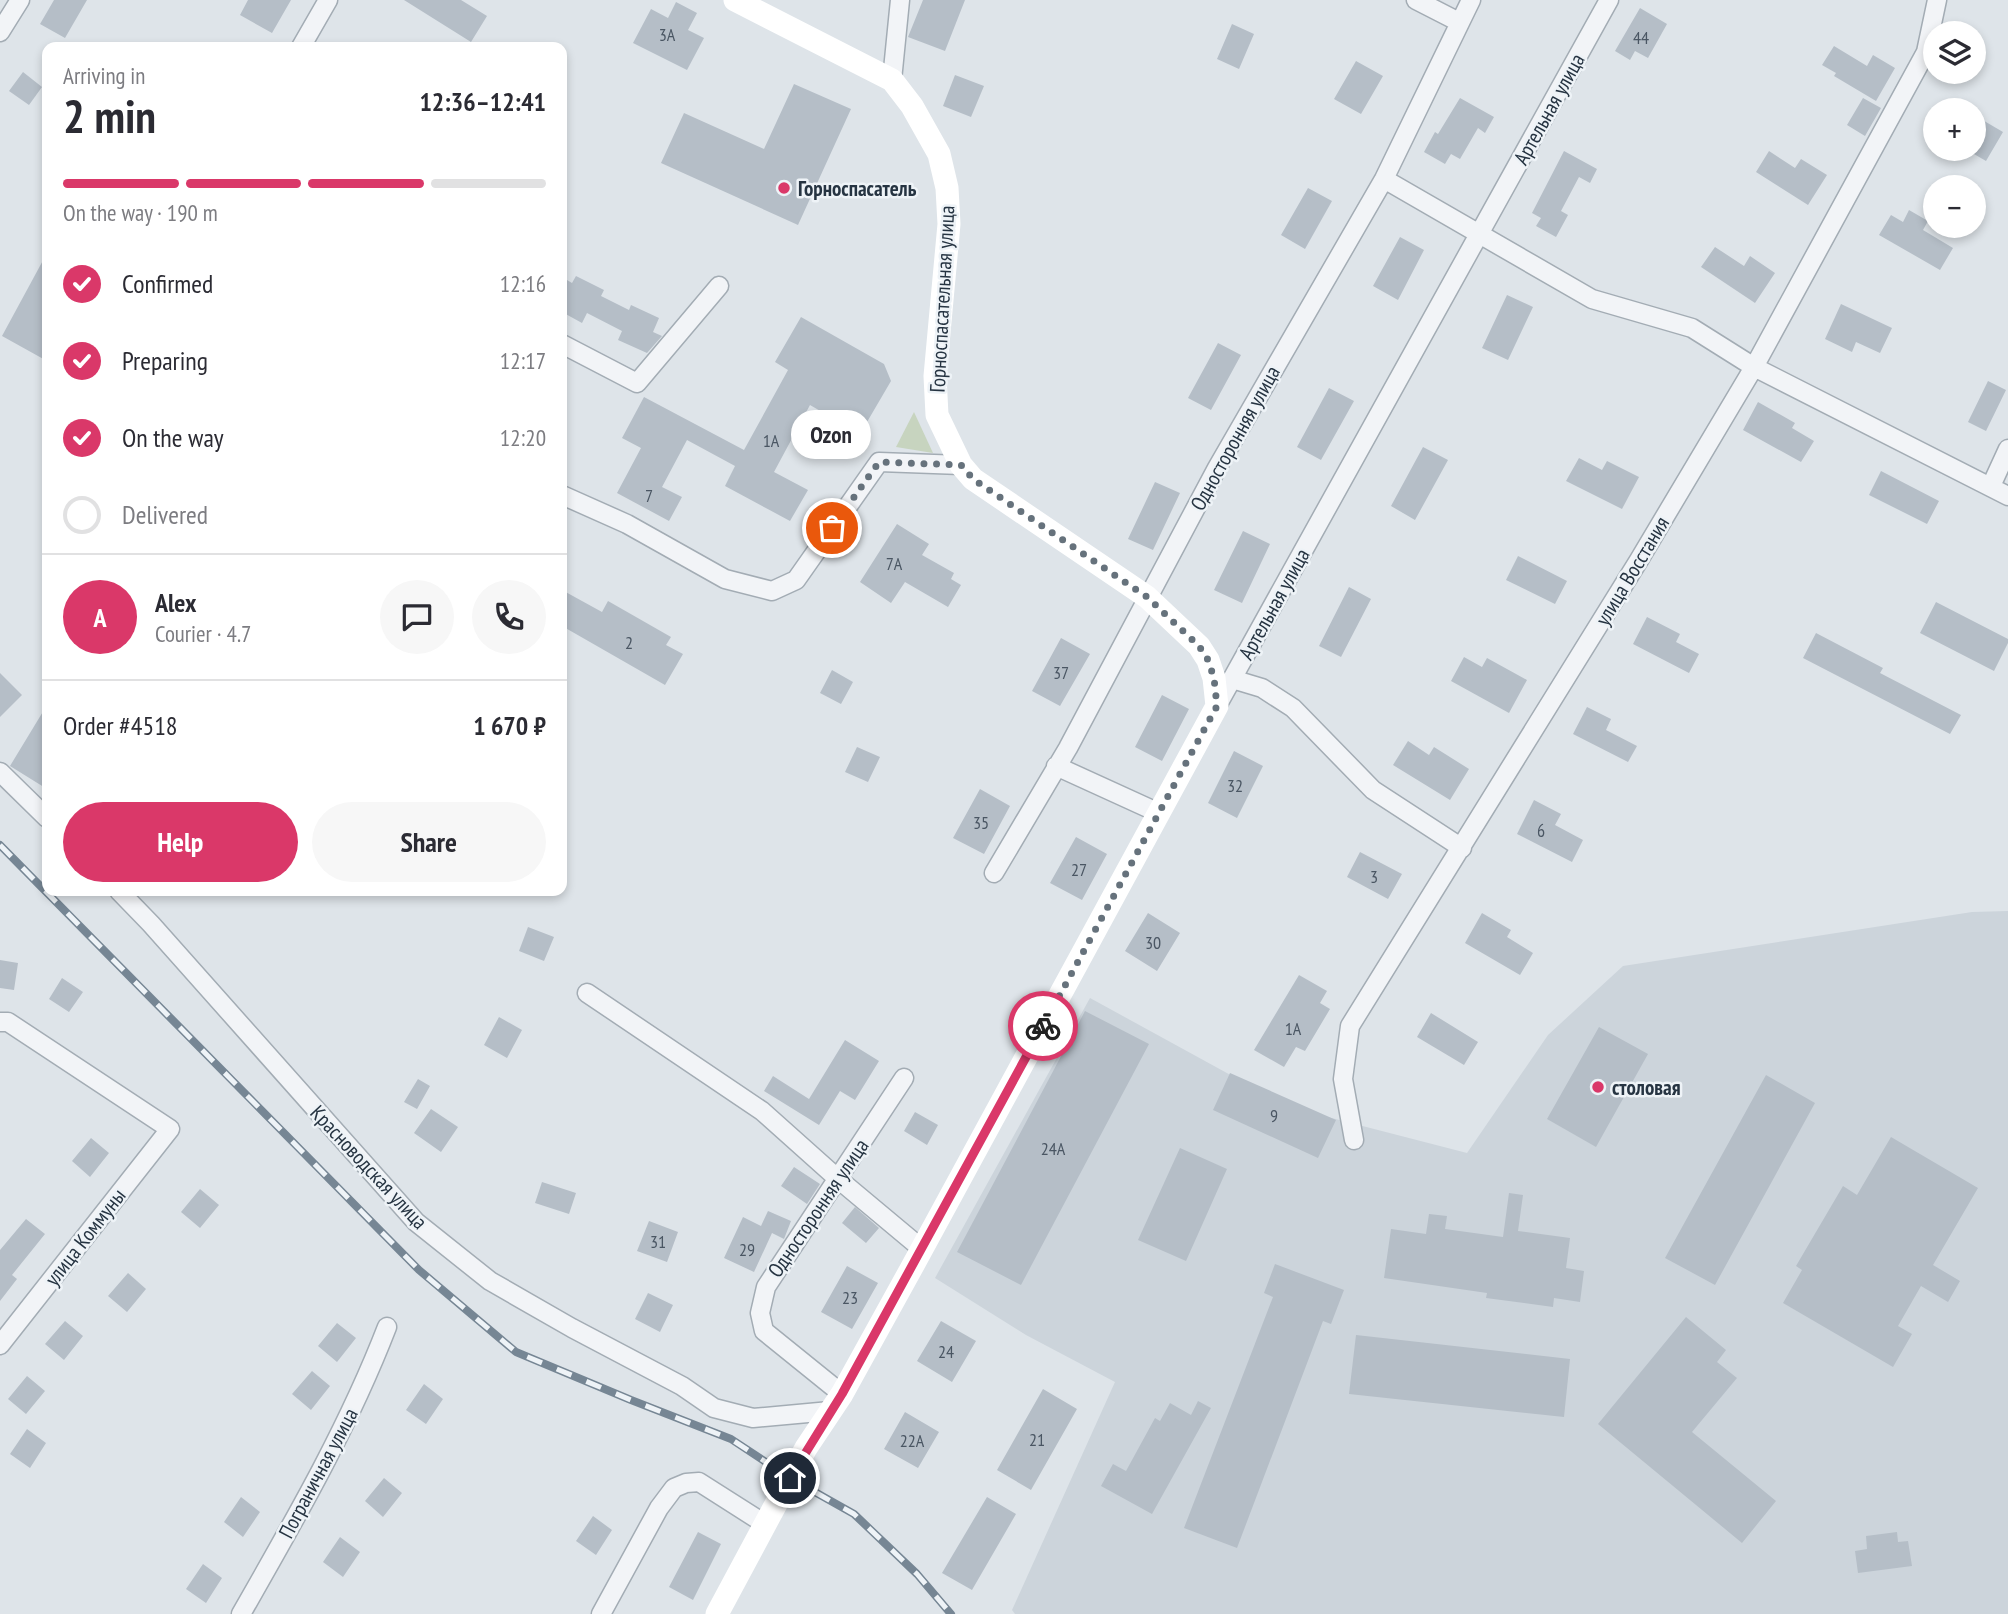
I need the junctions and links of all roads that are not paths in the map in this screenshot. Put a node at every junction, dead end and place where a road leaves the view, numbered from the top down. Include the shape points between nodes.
1 (20, 0) edge
2 (328, 0) edge
3 (735, 0) edge
4 (900, 0) edge
5 (1416, 0) edge
6 (1471, 0) edge
7 (1609, 0) edge
8 (1937, 0) edge
9 (1459, 22) junction
10 (0, 32) edge
11 (304, 42) edge
12 (892, 80) junction
13 (1384, 179) junction
14 (1480, 233) junction
15 (719, 286) dead end
16 (567, 347) edge
17 (1754, 367) junction
18 (2008, 449) edge
19 (961, 465) junction
20 (1991, 486) junction
21 (2008, 496) edge
22 (567, 497) edge
23 (1147, 597) junction
24 (1232, 678) junction
25 (1217, 706) junction
26 (1056, 766) junction
27 (0, 772) edge
28 (42, 813) edge
29 (1158, 813) junction
30 (1462, 848) junction
31 (994, 873) dead end
32 (123, 896) edge
33 (587, 993) dead end
34 (0, 1022) edge
35 (904, 1078) dead end
36 (1354, 1140) dead end
37 (837, 1178) junction
38 (922, 1249) junction
39 (387, 1327) dead end
40 (0, 1345) edge
41 (836, 1403) junction
42 (765, 1524) junction
43 (241, 1614) edge
44 (601, 1614) edge
45 (717, 1614) edge

1 - 10 street
2 - 11 street
3 - 12 main road, Горноспасательная улица
4 - 12 street
5 - 9 street
6 - 9 street, Односторонняя улица
7 - 14 street, Артельная улица
8 - 17 street, улица Восстания via 1926,52
9 - 13 street, Односторонняя улица
12 - 19 main road, Горноспасательная улица via 939,154 947,188 948,225 934,376 937,415
13 - 14 street
13 - 23 street, Односторонняя улица
14 - 17 street via 1591,299 1692,328
14 - 24 street, Артельная улица
15 - 16 street via 637,383
17 - 20 street
17 - 30 street, улица Восстания
18 - 20 street
19 - 22 street via 879,462 796,580 772,590 725,579
19 - 23 main road, Горноспасательная улица via 973,479
20 - 21 street
23 - 25 main road, Горноспасательная улица via 1208,660
23 - 26 street, Односторонняя улица
24 - 25 street, Артельная улица
24 - 30 street via 1262,688 1293,708 1373,790
25 - 29 main road, Артельная улица
26 - 29 street
26 - 31 street, Односторонняя улица
27 - 28 street
29 - 38 main road, Артельная улица
30 - 36 street, улица Восстания via 1350,1026 1343,1079
32 - 41 street, Красноводская улица via 416,1222 490,1281 714,1408 753,1418
33 - 37 street via 762,1111
34 - 40 street, улица Коммуны via 8,1022 170,1129
35 - 37 street, Односторонняя улица
37 - 38 street
37 - 41 street, Односторонняя улица via 766,1287 760,1313 764,1331
38 - 41 main road, Артельная улица
39 - 43 street, Пограничная улица via 354,1405
41 - 42 main road, Артельная улица
42 - 44 street via 699,1482 674,1488
42 - 45 main road, Артельная улица

